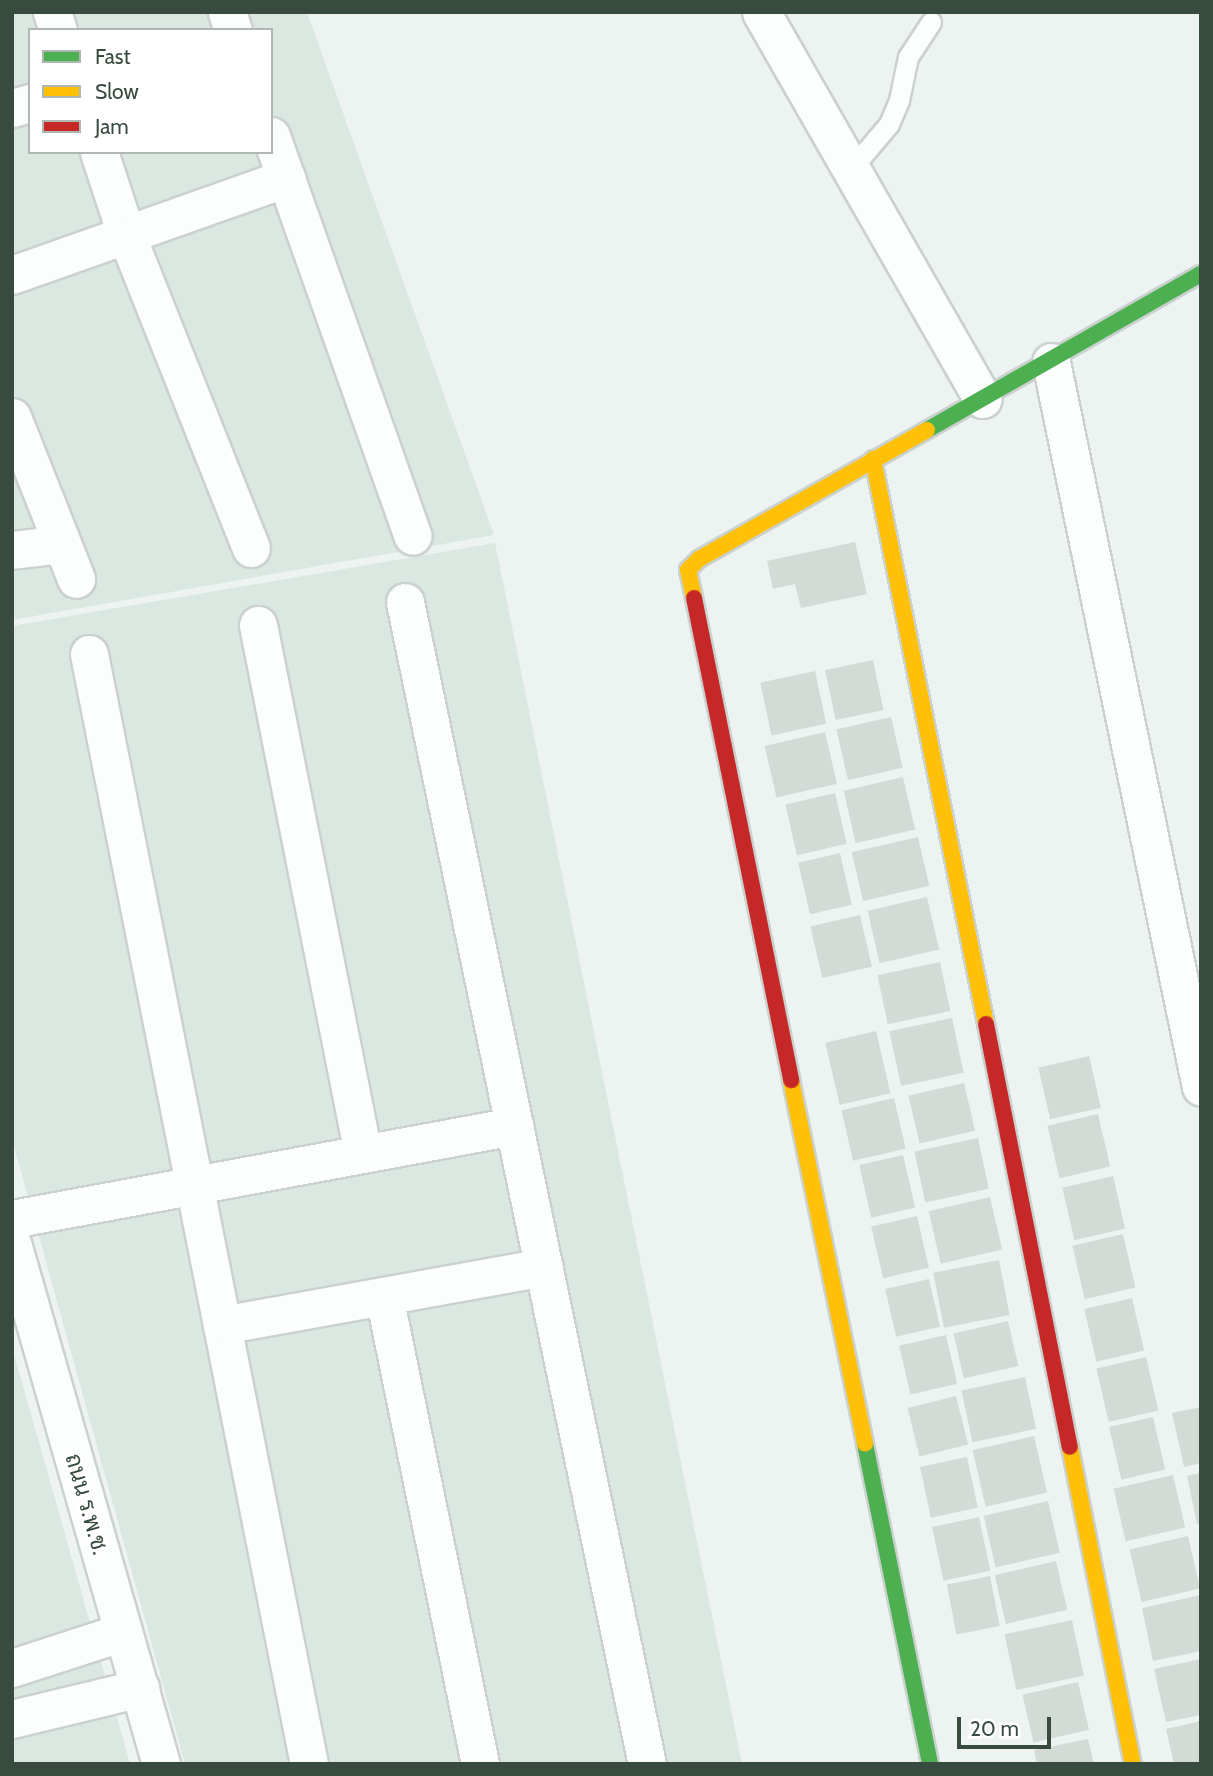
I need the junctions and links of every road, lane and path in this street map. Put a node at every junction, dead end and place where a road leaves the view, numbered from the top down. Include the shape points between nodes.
1 (761, 12) edge
2 (931, 22) dead end
3 (273, 142) edge
4 (100, 154) edge
5 (851, 169) junction
6 (286, 178) junction
7 (126, 234) junction
8 (1201, 274) edge
9 (12, 275) edge
10 (1051, 362) junction
11 (984, 399) junction
12 (12, 417) edge
13 (873, 460) junction
14 (413, 537) dead end
15 (62, 544) junction
16 (251, 548) dead end
17 (12, 550) edge
18 (76, 579) dead end
19 (405, 602) dead end
20 (258, 625) dead end
21 (89, 654) dead end
22 (1201, 1087) edge
23 (514, 1126) junction
24 (363, 1154) junction
25 (194, 1185) junction
26 (12, 1219) edge
27 (12, 1243) edge
28 (544, 1266) junction
29 (384, 1296) junction
30 (222, 1325) junction
31 (123, 1632) junction
32 (12, 1668) edge
33 (140, 1688) junction
34 (12, 1719) edge
35 (161, 1764) edge
36 (309, 1764) edge
37 (480, 1764) edge
38 (647, 1764) edge
39 (930, 1764) edge
40 (1133, 1764) edge

1 - 5 street
2 - 5 lane via 908,57 900,100 889,124
3 - 6 street
4 - 7 street
5 - 11 street
6 - 7 street
6 - 14 street
7 - 9 street
7 - 16 street
8 - 10 street
10 - 11 street
10 - 22 street
11 - 13 street
12 - 15 street
13 - 39 street via 699,559 688,570
13 - 40 street
15 - 17 street
15 - 18 street
19 - 23 street
20 - 24 street
21 - 25 street
23 - 24 street
23 - 28 street
24 - 25 street
25 - 26 street
25 - 30 street
27 - 31 street, ถนน ร.พ.ช.
28 - 29 street
28 - 38 street
29 - 30 street
29 - 37 street
30 - 36 street
31 - 32 street
31 - 33 street, ถนน ร.พ.ช.
33 - 34 street
33 - 35 street, ถนน ร.พ.ช.

